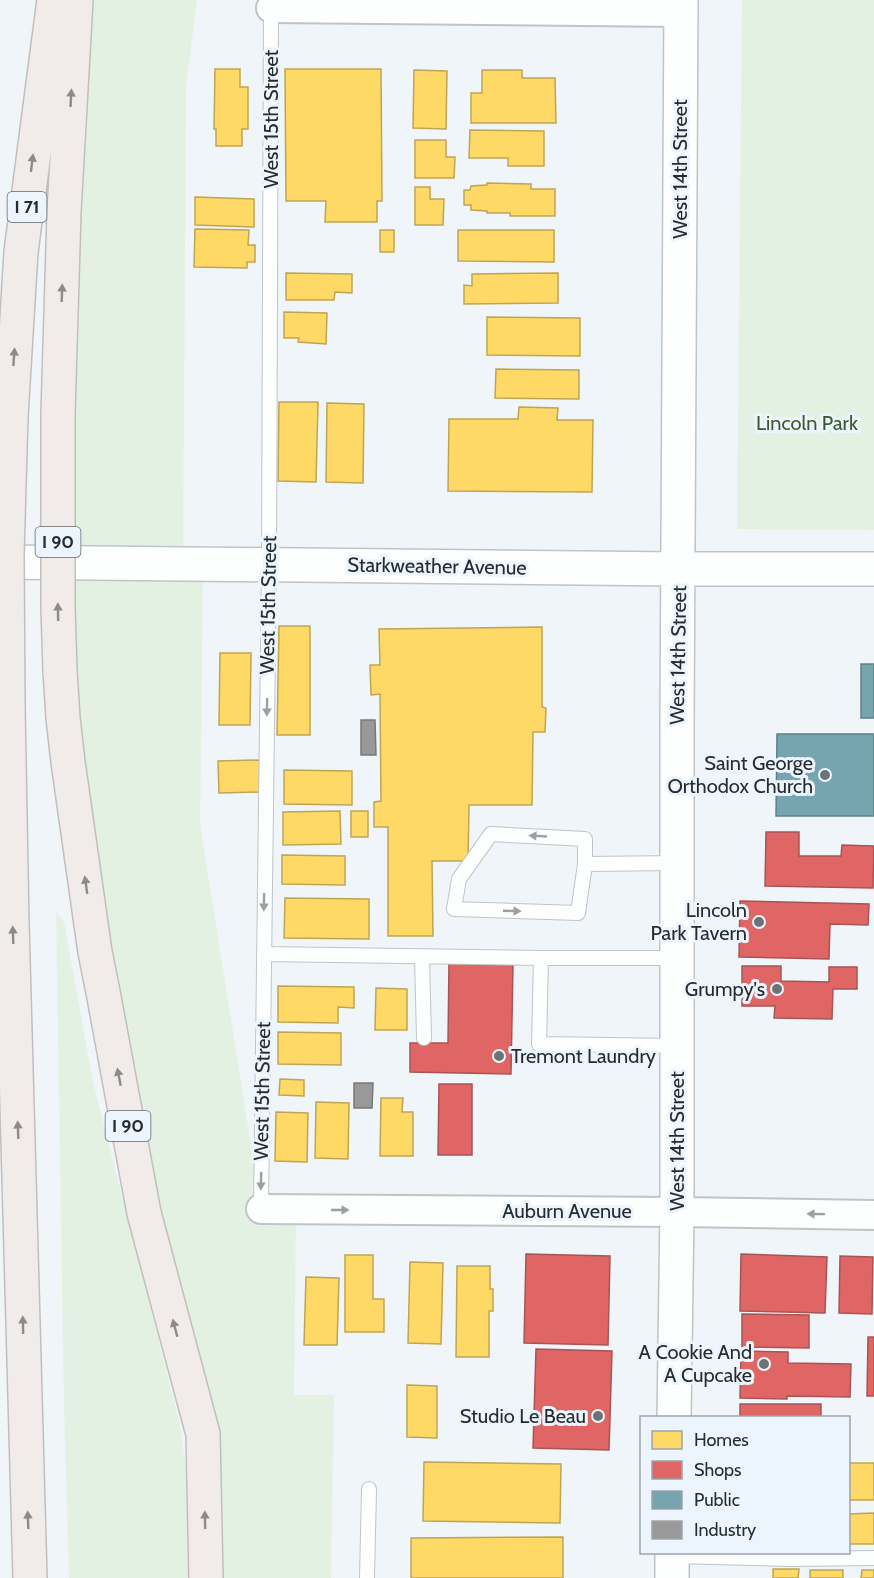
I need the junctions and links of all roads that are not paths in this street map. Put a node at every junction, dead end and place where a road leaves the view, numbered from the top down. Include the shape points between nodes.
1 (54, 0) edge
2 (76, 0) edge
3 (271, 4) edge
4 (681, 6) edge
5 (0, 562) edge
6 (269, 565) junction
7 (679, 569) junction
8 (874, 569) edge
9 (678, 863) junction
10 (585, 864) junction
11 (264, 954) junction
12 (422, 957) junction
13 (541, 958) junction
14 (678, 958) junction
15 (424, 1038) dead end
16 (678, 1046) junction
17 (261, 1209) joint
18 (677, 1212) junction
19 (874, 1215) edge
20 (674, 1416) edge
21 (369, 1489) dead end
22 (874, 1558) edge
23 (672, 1562) edge
24 (30, 1578) edge
25 (206, 1578) edge
26 (368, 1578) edge

24 -> 1 highway, I 71, bridge via 8,706 8,555 21,252
25 -> 2 highway, I 90, bridge via 203,1434 144,1214 95,952 63,718 58,414
3 - 4 street
3 - 6 lane, West 15th Street
4 - 7 street, West 14th Street
5 - 6 street, Starkweather Avenue
6 - 7 street, Starkweather Avenue
6 -> 11 lane, West 15th Street
7 - 8 street, Starkweather Avenue
7 - 9 street, West 14th Street
9 - 10 lane
9 - 14 street, West 14th Street
10 -> 10 lane via 585,839 491,834 459,879 453,909 578,913
11 - 12 lane
11 -> 17 lane, West 15th Street
12 - 13 lane
12 - 15 lane
13 - 14 lane
13 - 16 lane via 539,1044
14 - 16 street, West 14th Street
16 - 18 street, West 14th Street
17 -> 18 street, Auburn Avenue
19 -> 18 street, Auburn Avenue
18 - 20 street, West 14th Street
21 - 26 lane
22 - 23 lane

